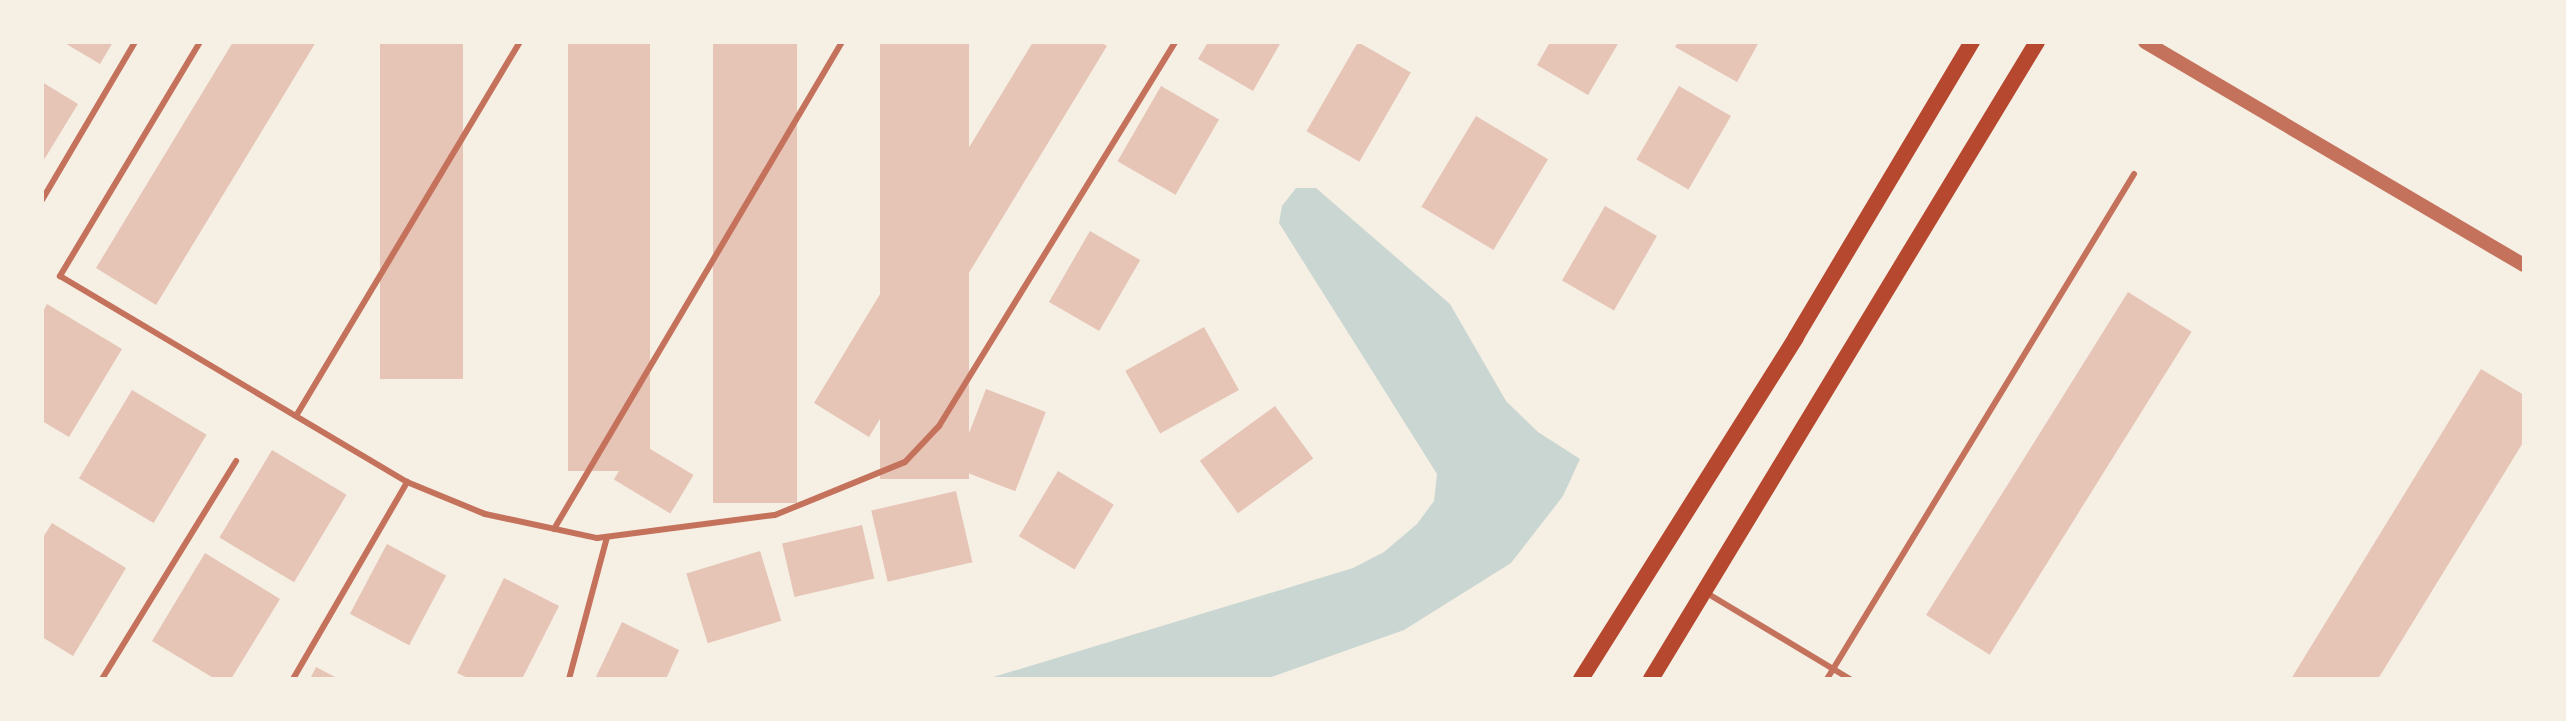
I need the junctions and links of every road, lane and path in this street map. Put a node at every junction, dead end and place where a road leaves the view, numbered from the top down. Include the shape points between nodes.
1 (135, 42) edge
2 (200, 42) edge
3 (520, 42) edge
4 (842, 42) edge
5 (1175, 42) edge
6 (1972, 42) edge
7 (2037, 42) edge
8 (2145, 42) edge
9 (2134, 174) dead end
10 (42, 200) edge
11 (2524, 265) edge
12 (296, 416) junction
13 (236, 461) dead end
14 (407, 482) junction
15 (554, 529) junction
16 (607, 537) junction
17 (1705, 592) junction
18 (1833, 669) junction
19 (102, 679) edge
20 (293, 679) edge
21 (569, 679) edge
22 (1581, 679) edge
23 (1651, 679) edge
24 (1827, 679) edge
25 (1850, 679) edge

1 - 10 lane
2 - 12 lane via 60,276
3 - 12 lane
4 - 15 lane
5 - 16 lane via 939,426 905,462 775,515
6 - 22 main road via 1796,337
7 - 17 main road
8 - 11 street
9 - 18 lane
12 - 14 lane
13 - 19 lane
14 - 15 lane via 485,514
14 - 20 lane
15 - 16 lane
16 - 21 lane
17 - 18 lane
17 - 23 main road
18 - 24 lane
18 - 25 lane

